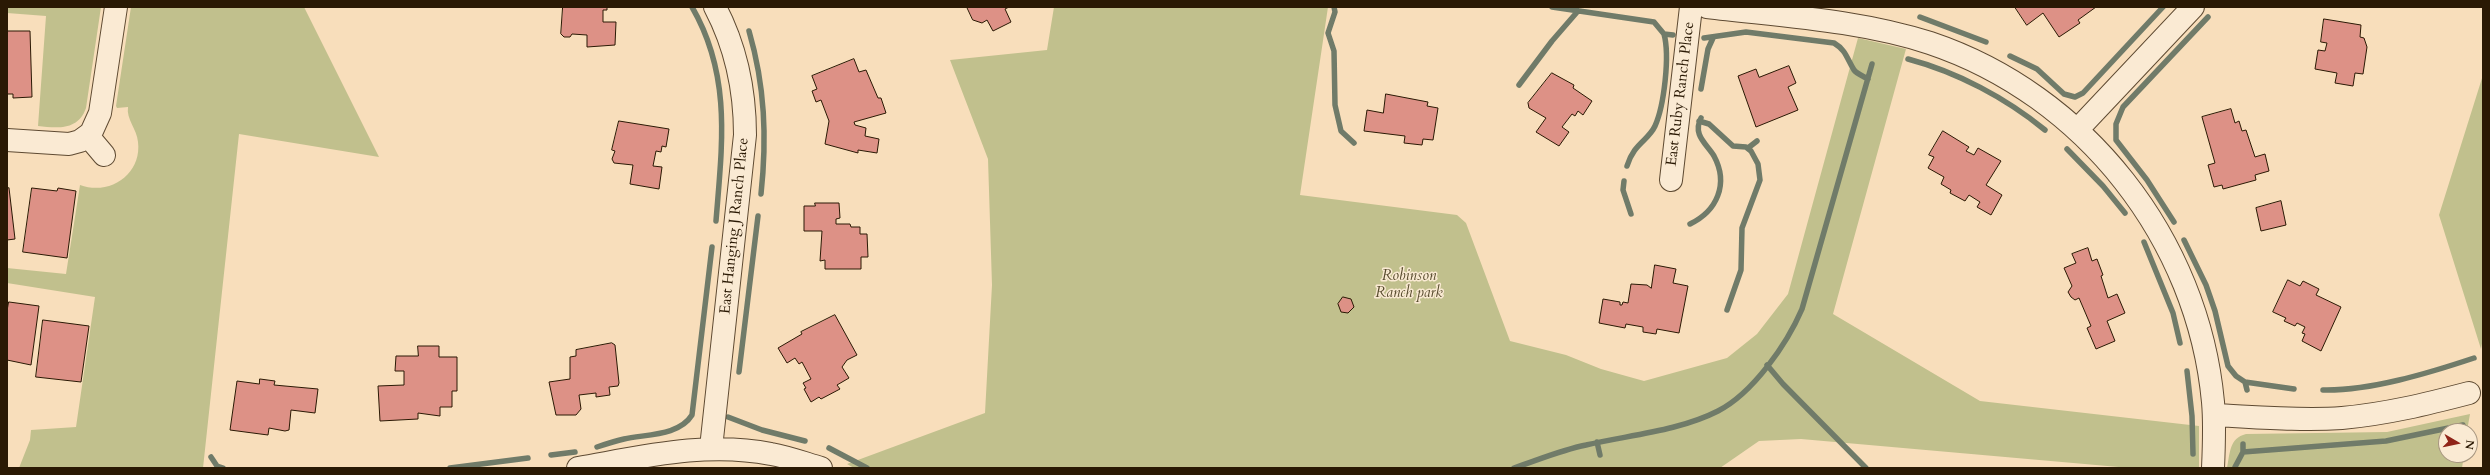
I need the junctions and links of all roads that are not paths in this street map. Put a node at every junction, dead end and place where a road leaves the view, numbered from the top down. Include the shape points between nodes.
1 (116, 7) edge
2 (715, 7) edge
3 (1691, 7) edge
4 (1707, 7) edge
5 (2193, 7) edge
6 (2078, 129) junction
7 (88, 136) junction
8 (7, 140) edge
9 (104, 155) dead end
10 (1671, 180) dead end
11 (2469, 393) dead end
12 (2214, 415) junction
13 (710, 448) junction
14 (578, 468) edge
15 (821, 468) edge
16 (2213, 468) edge

1 - 7 street via 99,118
2 - 13 street, East Hanging J Ranch Place via 731,42 738,66 745,130 740,195
3 - 10 street, East Ruby Ranch Place
4 - 6 street via 1867,28 1928,43 2003,76
5 - 6 street
6 - 12 street via 2139,199 2178,269 2202,341
7 - 8 street via 80,142 69,144
7 - 9 street
11 - 12 street via 2401,410 2342,418
12 - 16 street
13 - 14 street
13 - 15 street via 772,454

